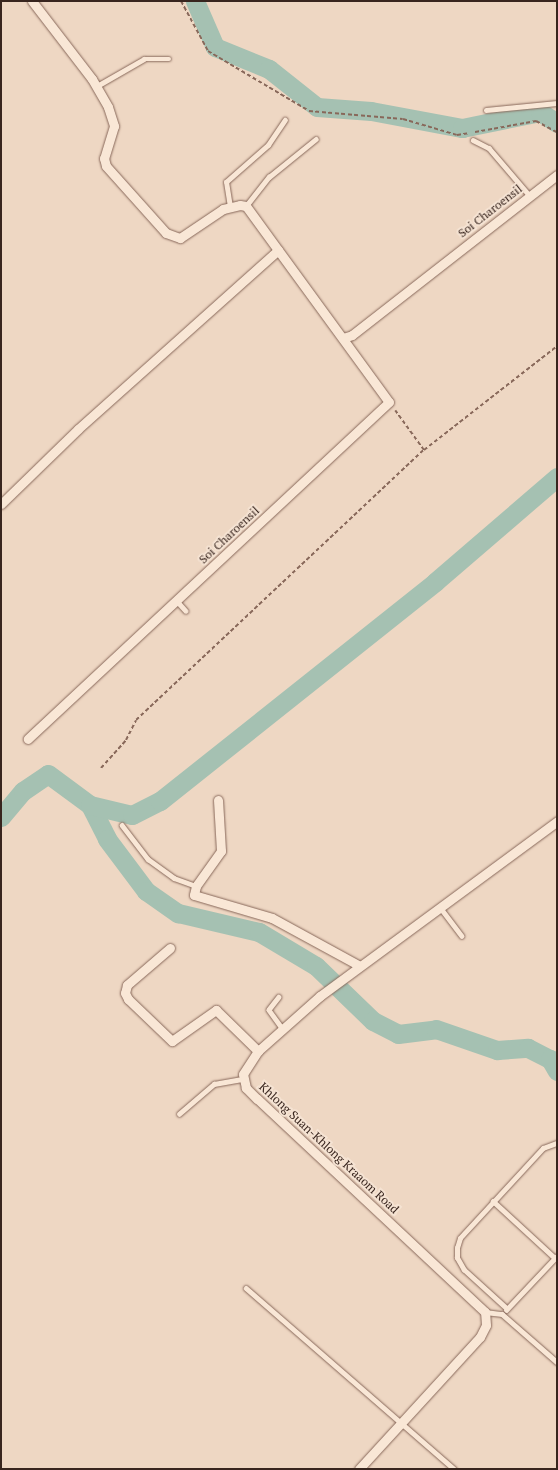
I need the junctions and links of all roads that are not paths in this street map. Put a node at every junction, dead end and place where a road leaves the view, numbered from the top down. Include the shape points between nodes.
1 (32, 1) edge
2 (169, 59) dead end
3 (97, 86) junction
4 (557, 103) edge
5 (486, 110) dead end
6 (284, 120) dead end
7 (316, 139) dead end
8 (473, 140) dead end
9 (557, 174) edge
10 (530, 196) junction
11 (246, 206) junction
12 (230, 207) junction
13 (278, 250) junction
14 (343, 338) junction
15 (1, 504) edge
16 (177, 601) junction
17 (186, 611) dead end
18 (28, 739) dead end
19 (218, 800) dead end
20 (557, 821) edge
21 (122, 825) dead end
22 (196, 886) junction
23 (440, 907) junction
24 (462, 936) dead end
25 (170, 948) dead end
26 (360, 966) junction
27 (279, 997) dead end
28 (283, 1028) junction
29 (258, 1051) junction
30 (242, 1079) junction
31 (178, 1114) dead end
32 (557, 1143) edge
33 (493, 1201) junction
34 (556, 1257) edge
35 (246, 1288) dead end
36 (507, 1309) junction
37 (485, 1312) junction
38 (502, 1314) junction
39 (557, 1362) edge
40 (400, 1424) junction
41 (359, 1469) edge
42 (454, 1469) edge

1 - 3 street
2 - 3 lane via 142,60
3 - 12 street via 113,122 104,158 106,166 166,233 180,238
4 - 5 lane
6 - 12 lane via 268,145 226,182
7 - 11 lane via 269,177
8 - 10 lane via 489,148
9 - 10 street, Soi Charoensil
10 - 14 street, Soi Charoensil via 352,335
11 - 12 street
11 - 13 street
13 - 14 street via 333,330
13 - 15 street via 78,428
14 - 16 street, Soi Charoensil via 390,402
16 - 17 lane
16 - 18 street, Soi Charoensil
19 - 22 street via 221,850
20 - 23 street, Khlong Suan-Khlong Kraaom Road
21 - 22 lane via 148,859 174,878
22 - 26 street via 196,896 272,918
23 - 24 lane
23 - 26 street, Khlong Suan-Khlong Kraaom Road
25 - 29 street via 127,985 125,993 128,999 172,1041 216,1010
26 - 28 street, Khlong Suan-Khlong Kraaom Road
27 - 28 lane via 269,1010
28 - 29 street, Khlong Suan-Khlong Kraaom Road
29 - 30 street, Khlong Suan-Khlong Kraaom Road via 248,1061
30 - 31 lane via 214,1084
30 - 37 street, Khlong Suan-Khlong Kraaom Road via 257,1099
32 - 33 lane via 543,1148
33 - 34 lane
33 - 36 lane via 460,1238 457,1258 464,1270
34 - 36 lane
35 - 40 lane
36 - 38 lane
37 - 38 lane
37 - 40 street via 486,1325 480,1337
38 - 39 lane
40 - 41 street
40 - 42 lane

